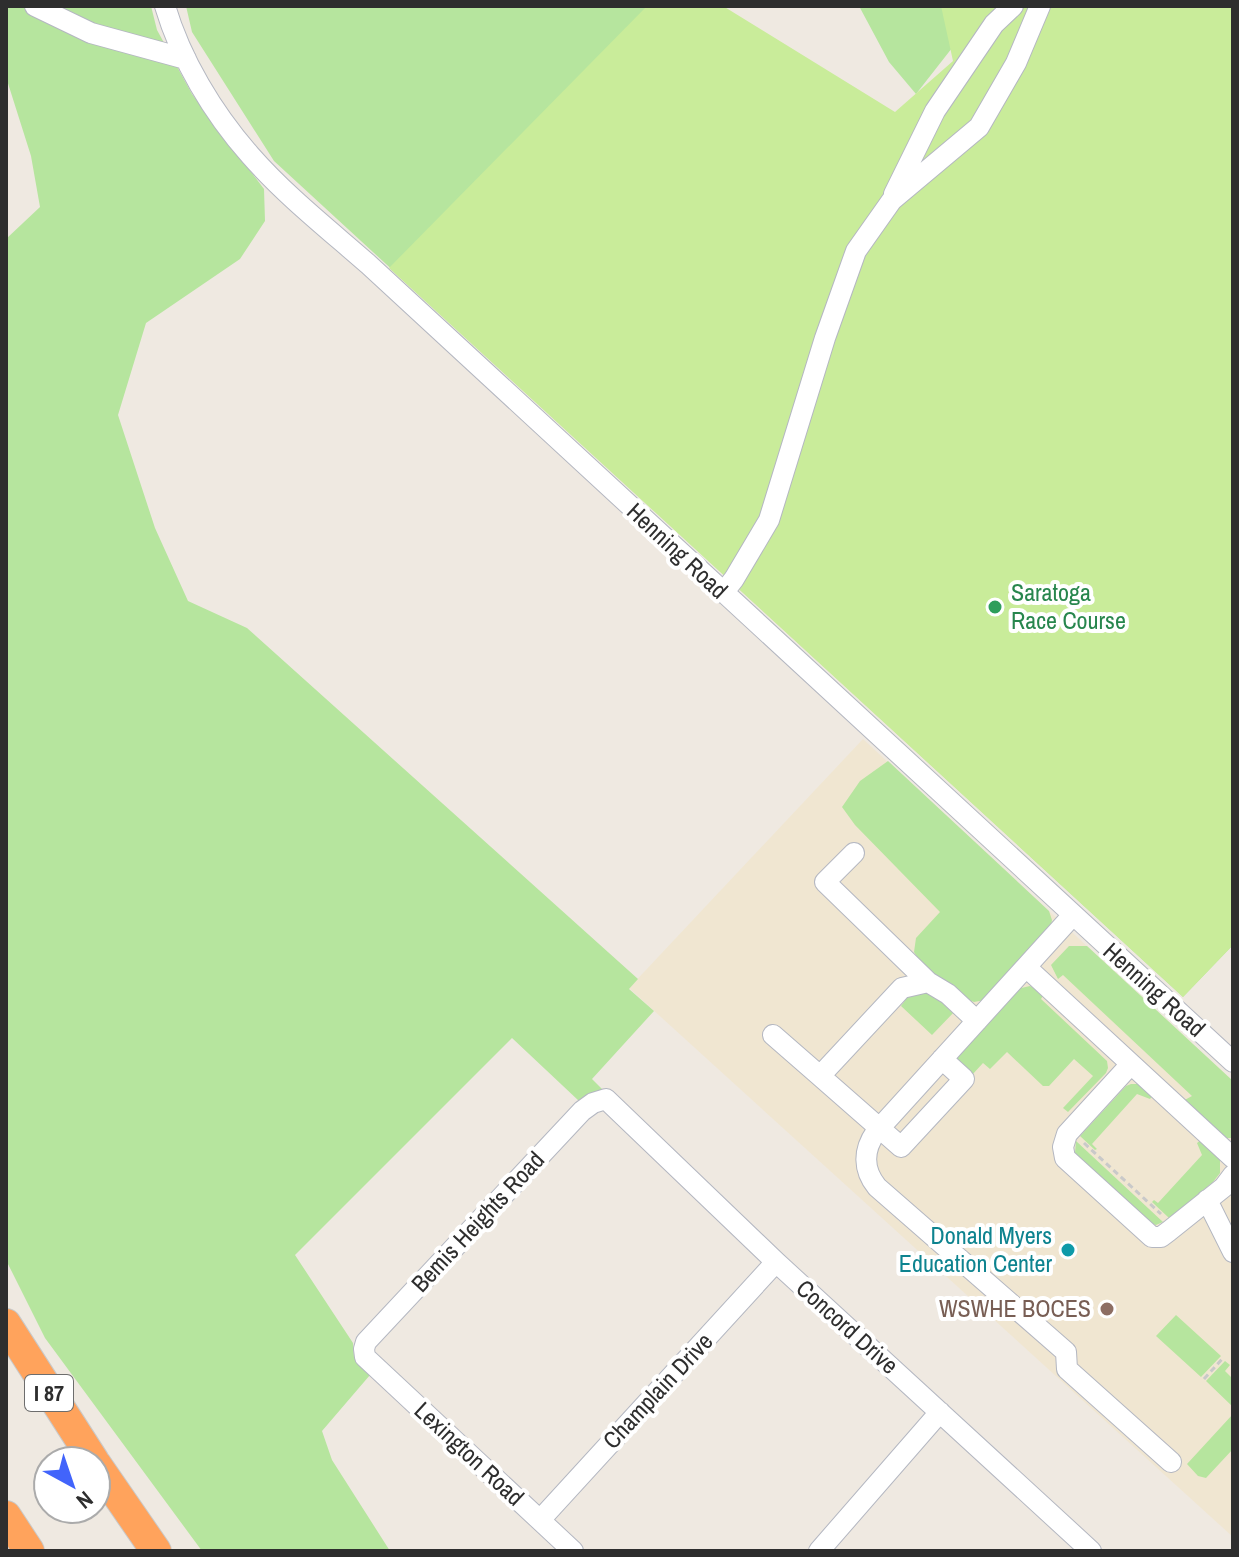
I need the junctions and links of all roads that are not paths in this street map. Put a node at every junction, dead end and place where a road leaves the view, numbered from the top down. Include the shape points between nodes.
1 (35, 6) edge
2 (165, 6) edge
3 (1013, 6) edge
4 (1040, 6) edge
5 (186, 59) junction
6 (892, 200) junction
7 (723, 593) junction
8 (854, 853) dead end
9 (1073, 915) junction
10 (1026, 967) junction
11 (928, 982) junction
12 (977, 1021) junction
13 (773, 1035) dead end
14 (942, 1059) junction
15 (1233, 1062) edge
16 (1131, 1064) junction
17 (820, 1076) junction
18 (606, 1099) joint
19 (879, 1128) junction
20 (1233, 1158) edge
21 (1233, 1175) edge
22 (1207, 1200) junction
23 (1233, 1252) edge
24 (776, 1262) junction
25 (6, 1324) edge
26 (365, 1357) joint
27 (940, 1412) junction
28 (84, 1445) edge
29 (1171, 1462) dead end
30 (112, 1487) edge
31 (6, 1516) edge
32 (540, 1520) junction
33 (29, 1551) edge
34 (156, 1551) edge
35 (573, 1551) edge
36 (819, 1551) edge
37 (1091, 1551) edge

1 - 5 street via 91,33
2 - 5 street, Henning Road
3 - 6 street via 994,24 935,111
4 - 6 street via 1016,63 979,127
5 - 7 street, Henning Road via 218,114 259,164
6 - 7 street via 856,251 769,520
7 - 9 street, Henning Road
8 - 11 street via 825,882
9 - 10 street
9 - 15 street, Henning Road
10 - 12 street
10 - 16 street
11 - 12 street
11 - 17 street via 902,988
12 - 14 street
13 - 17 street
14 - 19 street
14 - 19 street via 964,1079 901,1147
16 - 20 street
16 - 22 street via 1067,1134 1065,1158 1152,1237 1161,1237
17 - 19 street
18 - 24 street, Concord Drive
18 - 26 street, Bemis Heights Road via 582,1111 366,1342
19 - 29 street via 866,1156 877,1187 1066,1352 1067,1369
21 - 22 street
22 - 23 street
24 - 27 street, Concord Drive
24 - 32 street, Champlain Drive
25 - 28 highway, I 87
26 - 32 street, Lexington Road
27 - 36 street
27 - 37 street, Concord Drive
30 - 34 highway, I 87
31 - 33 highway
32 - 35 street, Lexington Road

